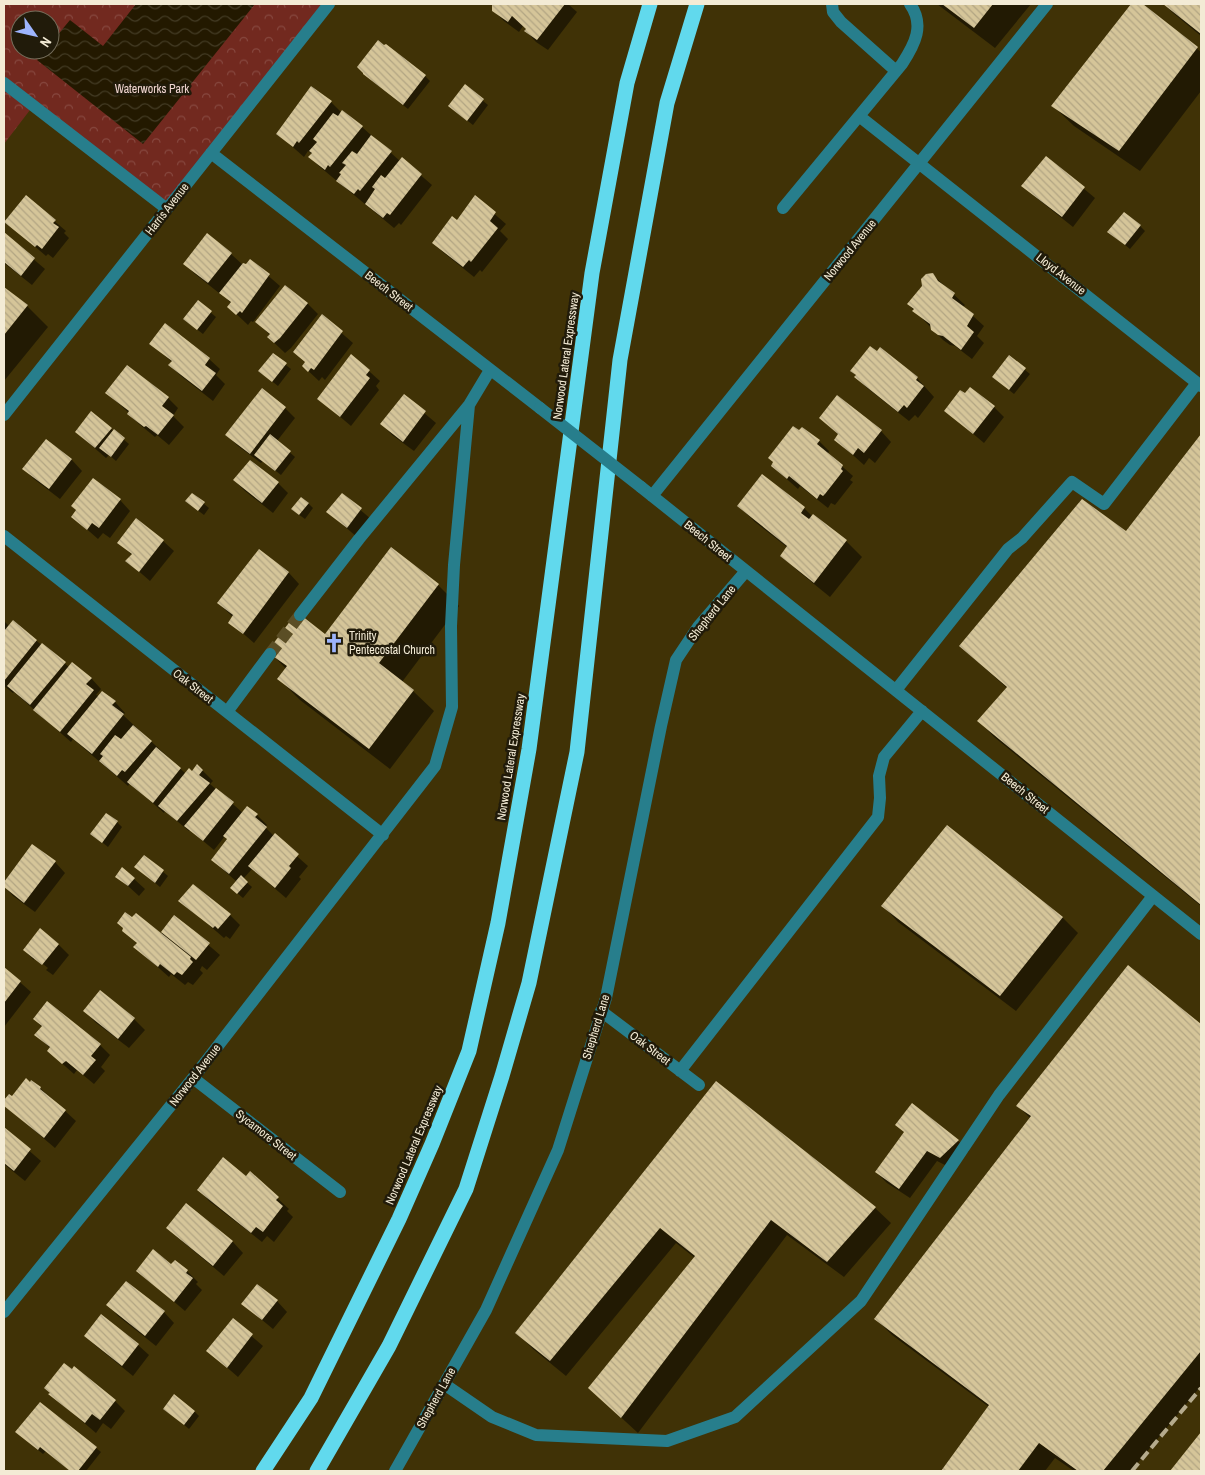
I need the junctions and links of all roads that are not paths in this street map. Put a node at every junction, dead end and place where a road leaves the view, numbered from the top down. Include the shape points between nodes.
1 (330, 4) edge
2 (650, 4) edge
3 (697, 4) edge
4 (832, 4) edge
5 (910, 4) edge
6 (1047, 4) edge
7 (896, 71) junction
8 (4, 84) edge
9 (859, 116) junction
10 (211, 153) junction
11 (919, 164) junction
12 (783, 208) dead end
13 (166, 209) junction
14 (490, 370) junction
15 (1199, 385) edge
16 (468, 405) junction
17 (4, 415) edge
18 (652, 496) junction
19 (4, 536) edge
20 (746, 571) junction
21 (300, 615) tunnel mouth
22 (270, 654) tunnel mouth
23 (896, 690) junction
24 (922, 711) junction
25 (226, 712) junction
26 (383, 836) junction
27 (1153, 896) junction
28 (1201, 934) edge
29 (601, 1011) junction
30 (680, 1071) junction
31 (193, 1078) junction
32 (699, 1085) dead end
33 (340, 1192) dead end
34 (4, 1312) edge
35 (444, 1384) junction
36 (262, 1471) edge
37 (317, 1471) edge
38 (394, 1471) edge

1 - 10 street, Harris Avenue
2 - 36 highway, Norwood Lateral Expressway via 627,83 592,273 529,749 498,922 469,1051 399,1219 311,1398
3 - 37 highway via 667,103 620,360 577,752 529,983 466,1189 389,1346
4 - 7 street via 833,12 841,22
5 - 7 street via 918,24 916,38
6 - 11 street, Norwood Avenue
7 - 9 street
8 - 13 street
9 - 11 street, Lloyd Avenue
9 - 12 street
10 - 13 street, Harris Avenue
10 - 14 street, Beech Street
11 - 15 street, Lloyd Avenue
11 - 18 street, Norwood Avenue
13 - 17 street, Harris Avenue
14 - 16 street
14 - 18 street, Beech Street, bridge
15 - 23 street via 1104,504 1072,482 1022,538 1008,549
16 - 21 street via 358,538
16 - 26 street, Norwood Avenue via 451,626 452,707 435,766
18 - 20 street, Beech Street
19 - 25 street, Oak Street
20 - 23 street, Beech Street
20 - 29 street, Shepherd Lane via 698,627 676,660
22 - 25 street
23 - 24 street, Beech Street
24 - 27 street, Beech Street
24 - 30 street via 884,757 878,817
25 - 26 street, Oak Street
26 - 31 street, Norwood Avenue
27 - 28 street, Beech Street
27 - 35 street via 999,1094 860,1301 734,1417 667,1441 536,1435 492,1417
29 - 30 street, Oak Street
29 - 35 street, Shepherd Lane via 558,1150 486,1310
30 - 32 street, Oak Street
31 - 33 street, Sycamore Street
31 - 34 street, Norwood Avenue
35 - 38 street, Shepherd Lane

